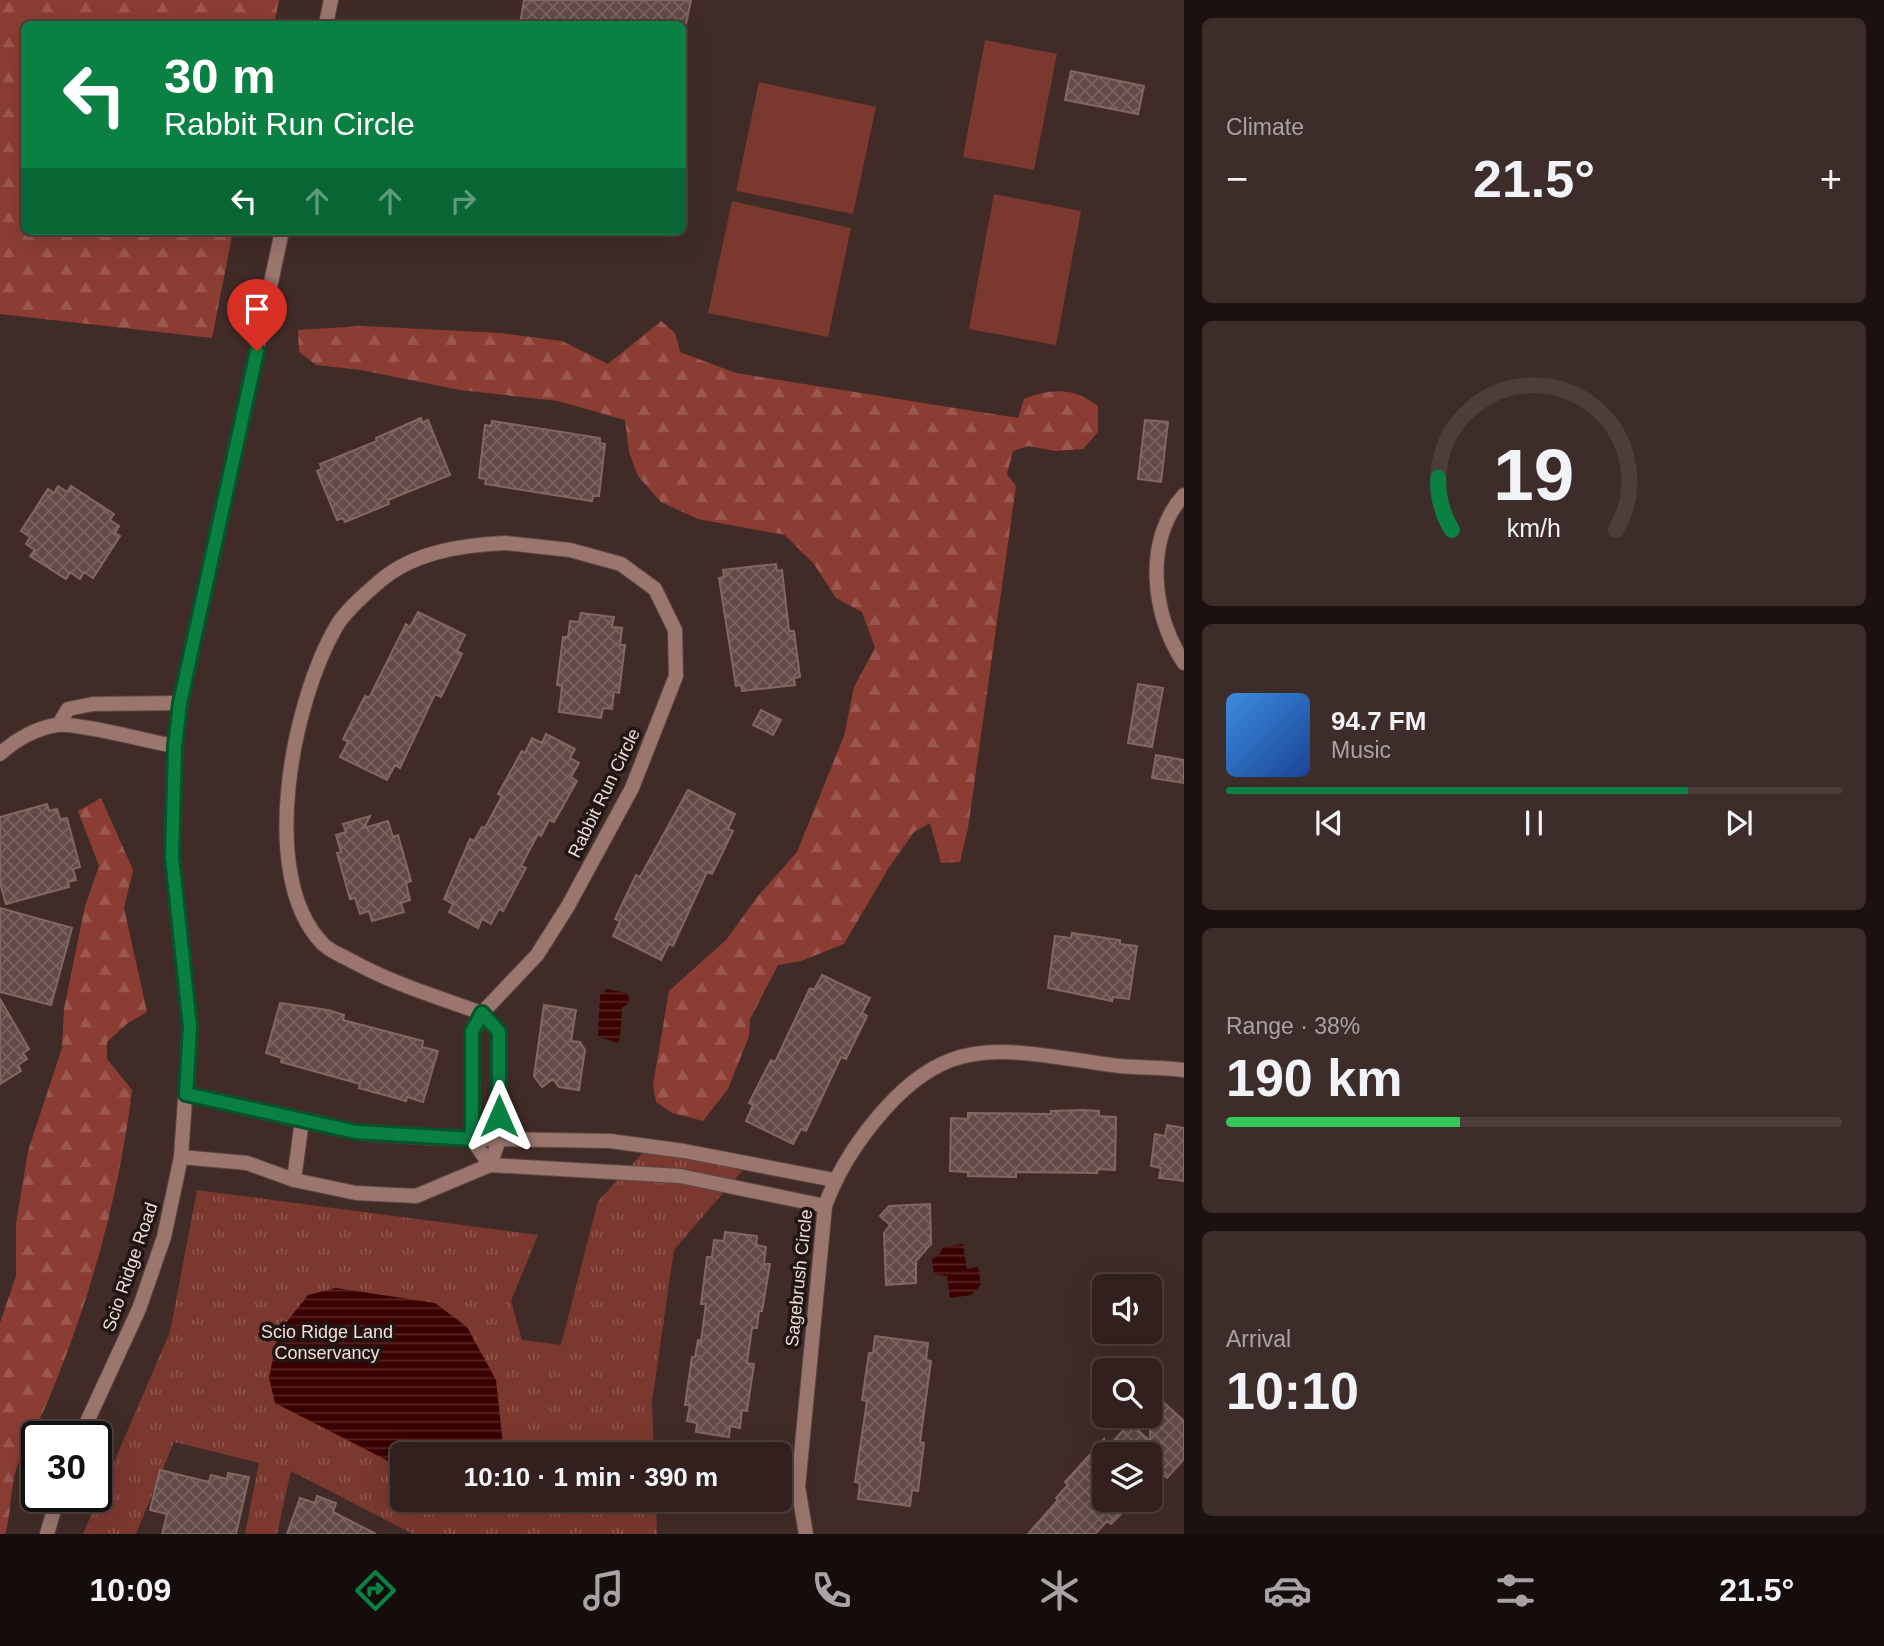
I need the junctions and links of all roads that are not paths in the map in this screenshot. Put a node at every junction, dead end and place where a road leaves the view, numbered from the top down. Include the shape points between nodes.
1 (331, 0) edge
2 (327, 21) edge
3 (281, 235) edge
4 (1184, 495) edge
5 (1184, 663) edge
6 (180, 703) junction
7 (59, 724) junction
8 (175, 746) junction
9 (0, 754) edge
10 (482, 1013) junction
11 (1184, 1070) edge
12 (186, 1094) junction
13 (302, 1120) junction
14 (472, 1139) junction
15 (499, 1140) junction
16 (684, 1151) junction
17 (181, 1157) junction
18 (490, 1165) junction
19 (680, 1176) junction
20 (294, 1180) junction
21 (834, 1180) junction
22 (825, 1206) junction
23 (87, 1421) edge
24 (53, 1512) edge
25 (47, 1534) edge
26 (806, 1534) edge

1 - 2 street
3 - 6 street, Scio Ridge Road
4 - 5 street via 1163,529 1156,567 1160,615
6 - 7 street via 93,704 68,709
6 - 8 street, Scio Ridge Road
7 - 8 street
7 - 9 street via 32,733
8 - 12 street, Scio Ridge Road via 172,857 190,1027
10 - 10 street, Rabbit Run Circle via 377,975 324,946 303,918 289,878 286,823 304,697 337,624 382,580 430,554 472,545 505,543 570,550 621,564 654,589 675,630 676,676 632,788 568,906 537,955
10 - 14 street, Rabbit Run Circle via 472,1032
10 - 15 street via 499,1032
11 - 21 street, Sagebrush Circle via 1037,1054 951,1059 925,1075 871,1122
12 - 13 street
12 - 17 street, Scio Ridge Road
13 - 14 street via 356,1132
13 - 20 street
14 - 15 street
14 - 18 street
15 - 16 street via 610,1141
15 - 18 street
16 - 19 street
16 - 21 street
17 - 20 street via 247,1163
17 - 23 street, Scio Ridge Road via 164,1237 139,1309
18 - 19 street
18 - 20 street via 416,1196 356,1193
19 - 22 street
21 - 22 street, Sagebrush Circle
22 - 26 street, Sagebrush Circle via 798,1487
24 - 25 street

